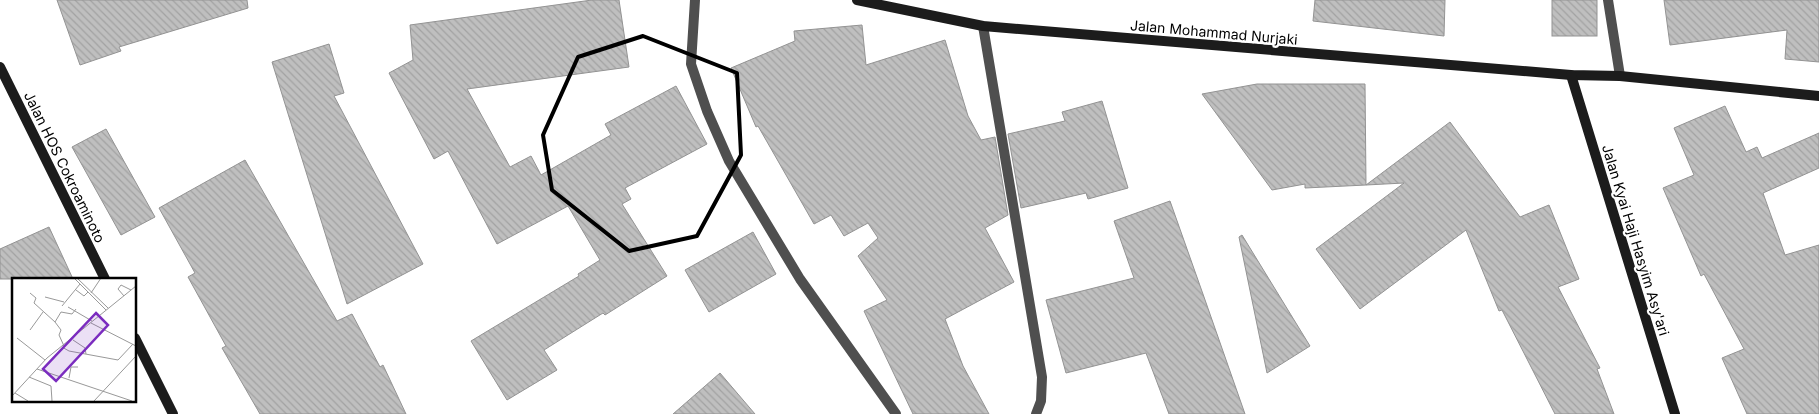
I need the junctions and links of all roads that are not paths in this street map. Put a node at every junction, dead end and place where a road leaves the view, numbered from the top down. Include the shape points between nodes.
1 (695, 0) edge
2 (857, 0) edge
3 (1608, 0) edge
4 (983, 26) junction
5 (0, 67) edge
6 (1571, 75) junction
7 (1620, 76) junction
8 (1819, 96) edge
9 (105, 278) edge
10 (136, 340) edge
11 (173, 414) edge
12 (896, 414) edge
13 (1036, 414) edge
14 (1674, 414) edge

1 - 12 street via 691,64 729,161 800,278
2 - 4 street, Jalan Mohammad Nurjaki
3 - 7 street
4 - 6 street, Jalan Mohammad Nurjaki
4 - 13 street via 1042,377 1041,400
5 - 9 street, Jalan HOS Cokroaminoto
6 - 7 street, Jalan Mohammad Nurjaki
6 - 14 street, Jalan Kyai Haji Hasyim Asy'ari
7 - 8 street, Jalan Mohammad Nurjaki
10 - 11 street

